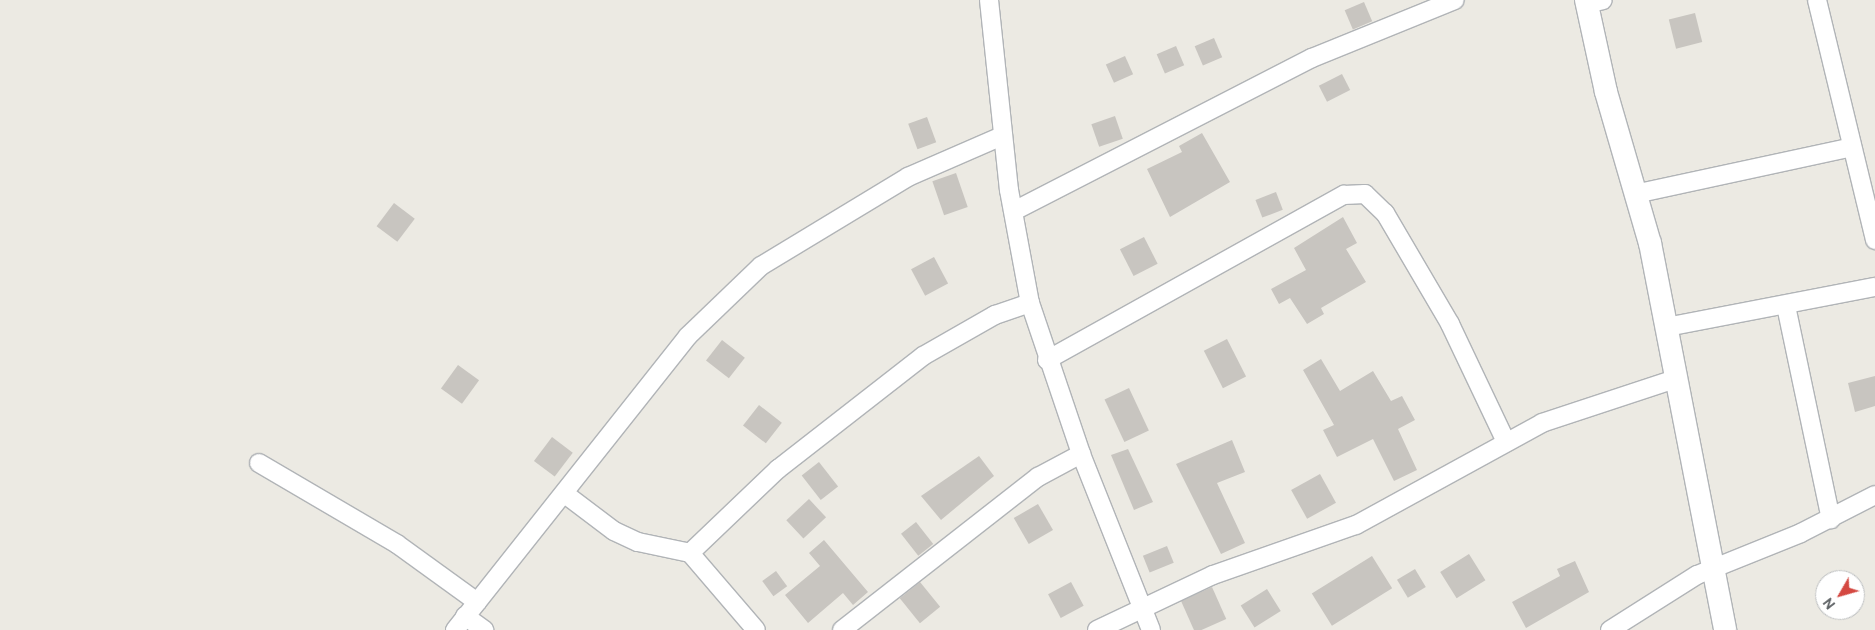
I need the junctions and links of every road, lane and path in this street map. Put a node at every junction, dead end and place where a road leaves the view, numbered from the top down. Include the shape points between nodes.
1 (989, 0) edge
2 (1455, 0) edge
3 (1817, 0) edge
4 (1592, 1) edge
5 (1002, 136) junction
6 (1852, 146) junction
7 (1635, 194) junction
8 (1014, 211) junction
9 (1875, 240) edge
10 (1875, 287) edge
11 (1030, 303) junction
12 (1786, 306) junction
13 (1667, 327) junction
14 (1047, 360) junction
15 (1675, 378) junction
16 (1506, 442) junction
17 (1081, 454) junction
18 (259, 463) dead end
19 (565, 494) junction
20 (1875, 495) edge
21 (1831, 519) junction
22 (690, 553) junction
23 (1711, 570) junction
24 (477, 602) junction
25 (1142, 607) junction
26 (460, 623) edge
27 (484, 630) edge
28 (756, 630) edge
29 (842, 630) edge
30 (1097, 630) edge
31 (1152, 630) edge
32 (1610, 630) edge
33 (1725, 630) edge

1 - 5 street
2 - 8 street via 1312,58
3 - 6 street
4 - 7 street
5 - 8 street
5 - 19 street via 908,177 761,266 688,336
6 - 7 street
6 - 9 street
7 - 13 street
8 - 11 street
10 - 12 street
11 - 14 street
11 - 22 street via 995,315 924,356 778,468
12 - 13 street
12 - 21 street
13 - 15 street
14 - 16 street via 1344,196 1365,194 1385,212 1450,324
14 - 17 street
15 - 16 street via 1579,409
15 - 23 street
16 - 25 street via 1356,524 1213,575
17 - 25 street
17 - 29 street via 1038,477
18 - 24 street via 397,544
19 - 22 street via 614,531 638,542
19 - 24 street
20 - 21 street
21 - 23 street
22 - 28 street
23 - 32 street
23 - 33 street
24 - 26 street
25 - 30 street
25 - 31 street
26 - 27 street

